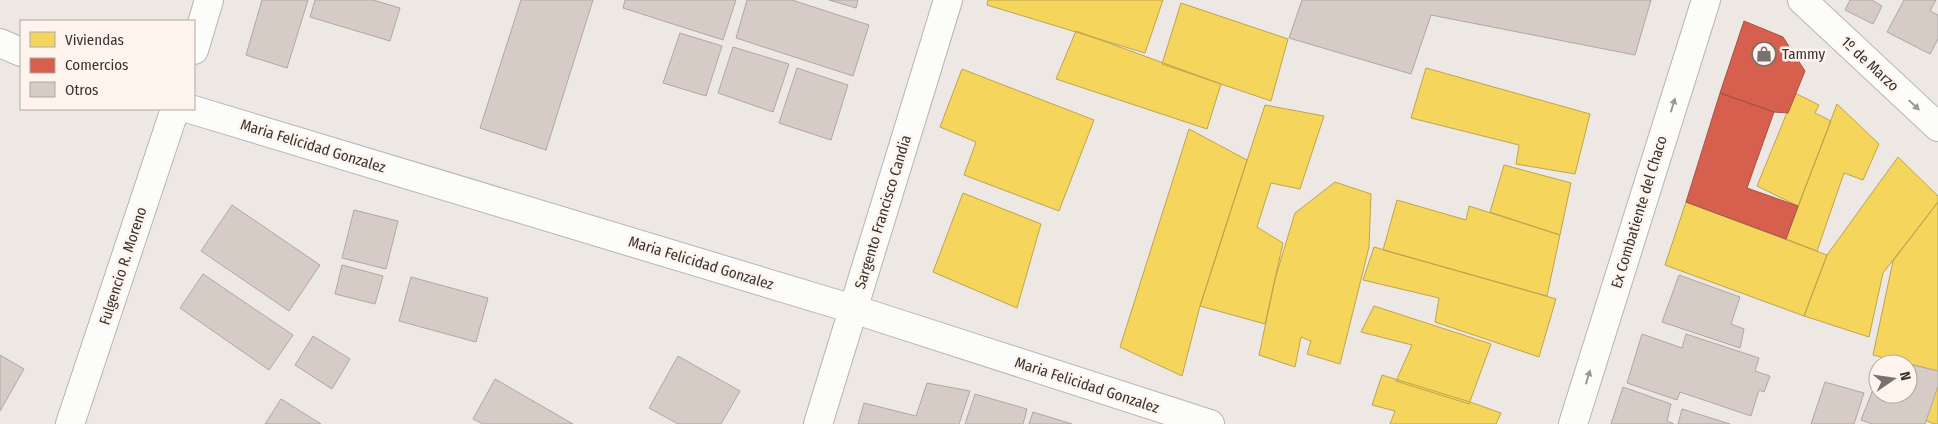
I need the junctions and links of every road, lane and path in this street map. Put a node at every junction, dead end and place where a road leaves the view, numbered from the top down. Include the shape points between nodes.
1 (209, 0) edge
2 (948, 0) edge
3 (1706, 0) edge
4 (1802, 0) edge
5 (0, 43) edge
6 (195, 47) edge
7 (20, 52) edge
8 (176, 110) edge
9 (193, 110) edge
10 (1938, 128) edge
11 (853, 309) junction
12 (70, 424) edge
13 (818, 424) edge
14 (1210, 424) edge
15 (1573, 424) edge

1 - 6 street
2 - 11 street, Sargento Francisco Candia
15 -> 3 street, Ex Combatiente del Chaco
4 -> 10 street, 1º de Marzo
5 - 7 street
8 - 12 street, Fulgencio R. Moreno
9 - 11 street, Maria Felicidad Gonzalez
11 - 13 street, Sargento Francisco Candia
11 - 14 street, Maria Felicidad Gonzalez

